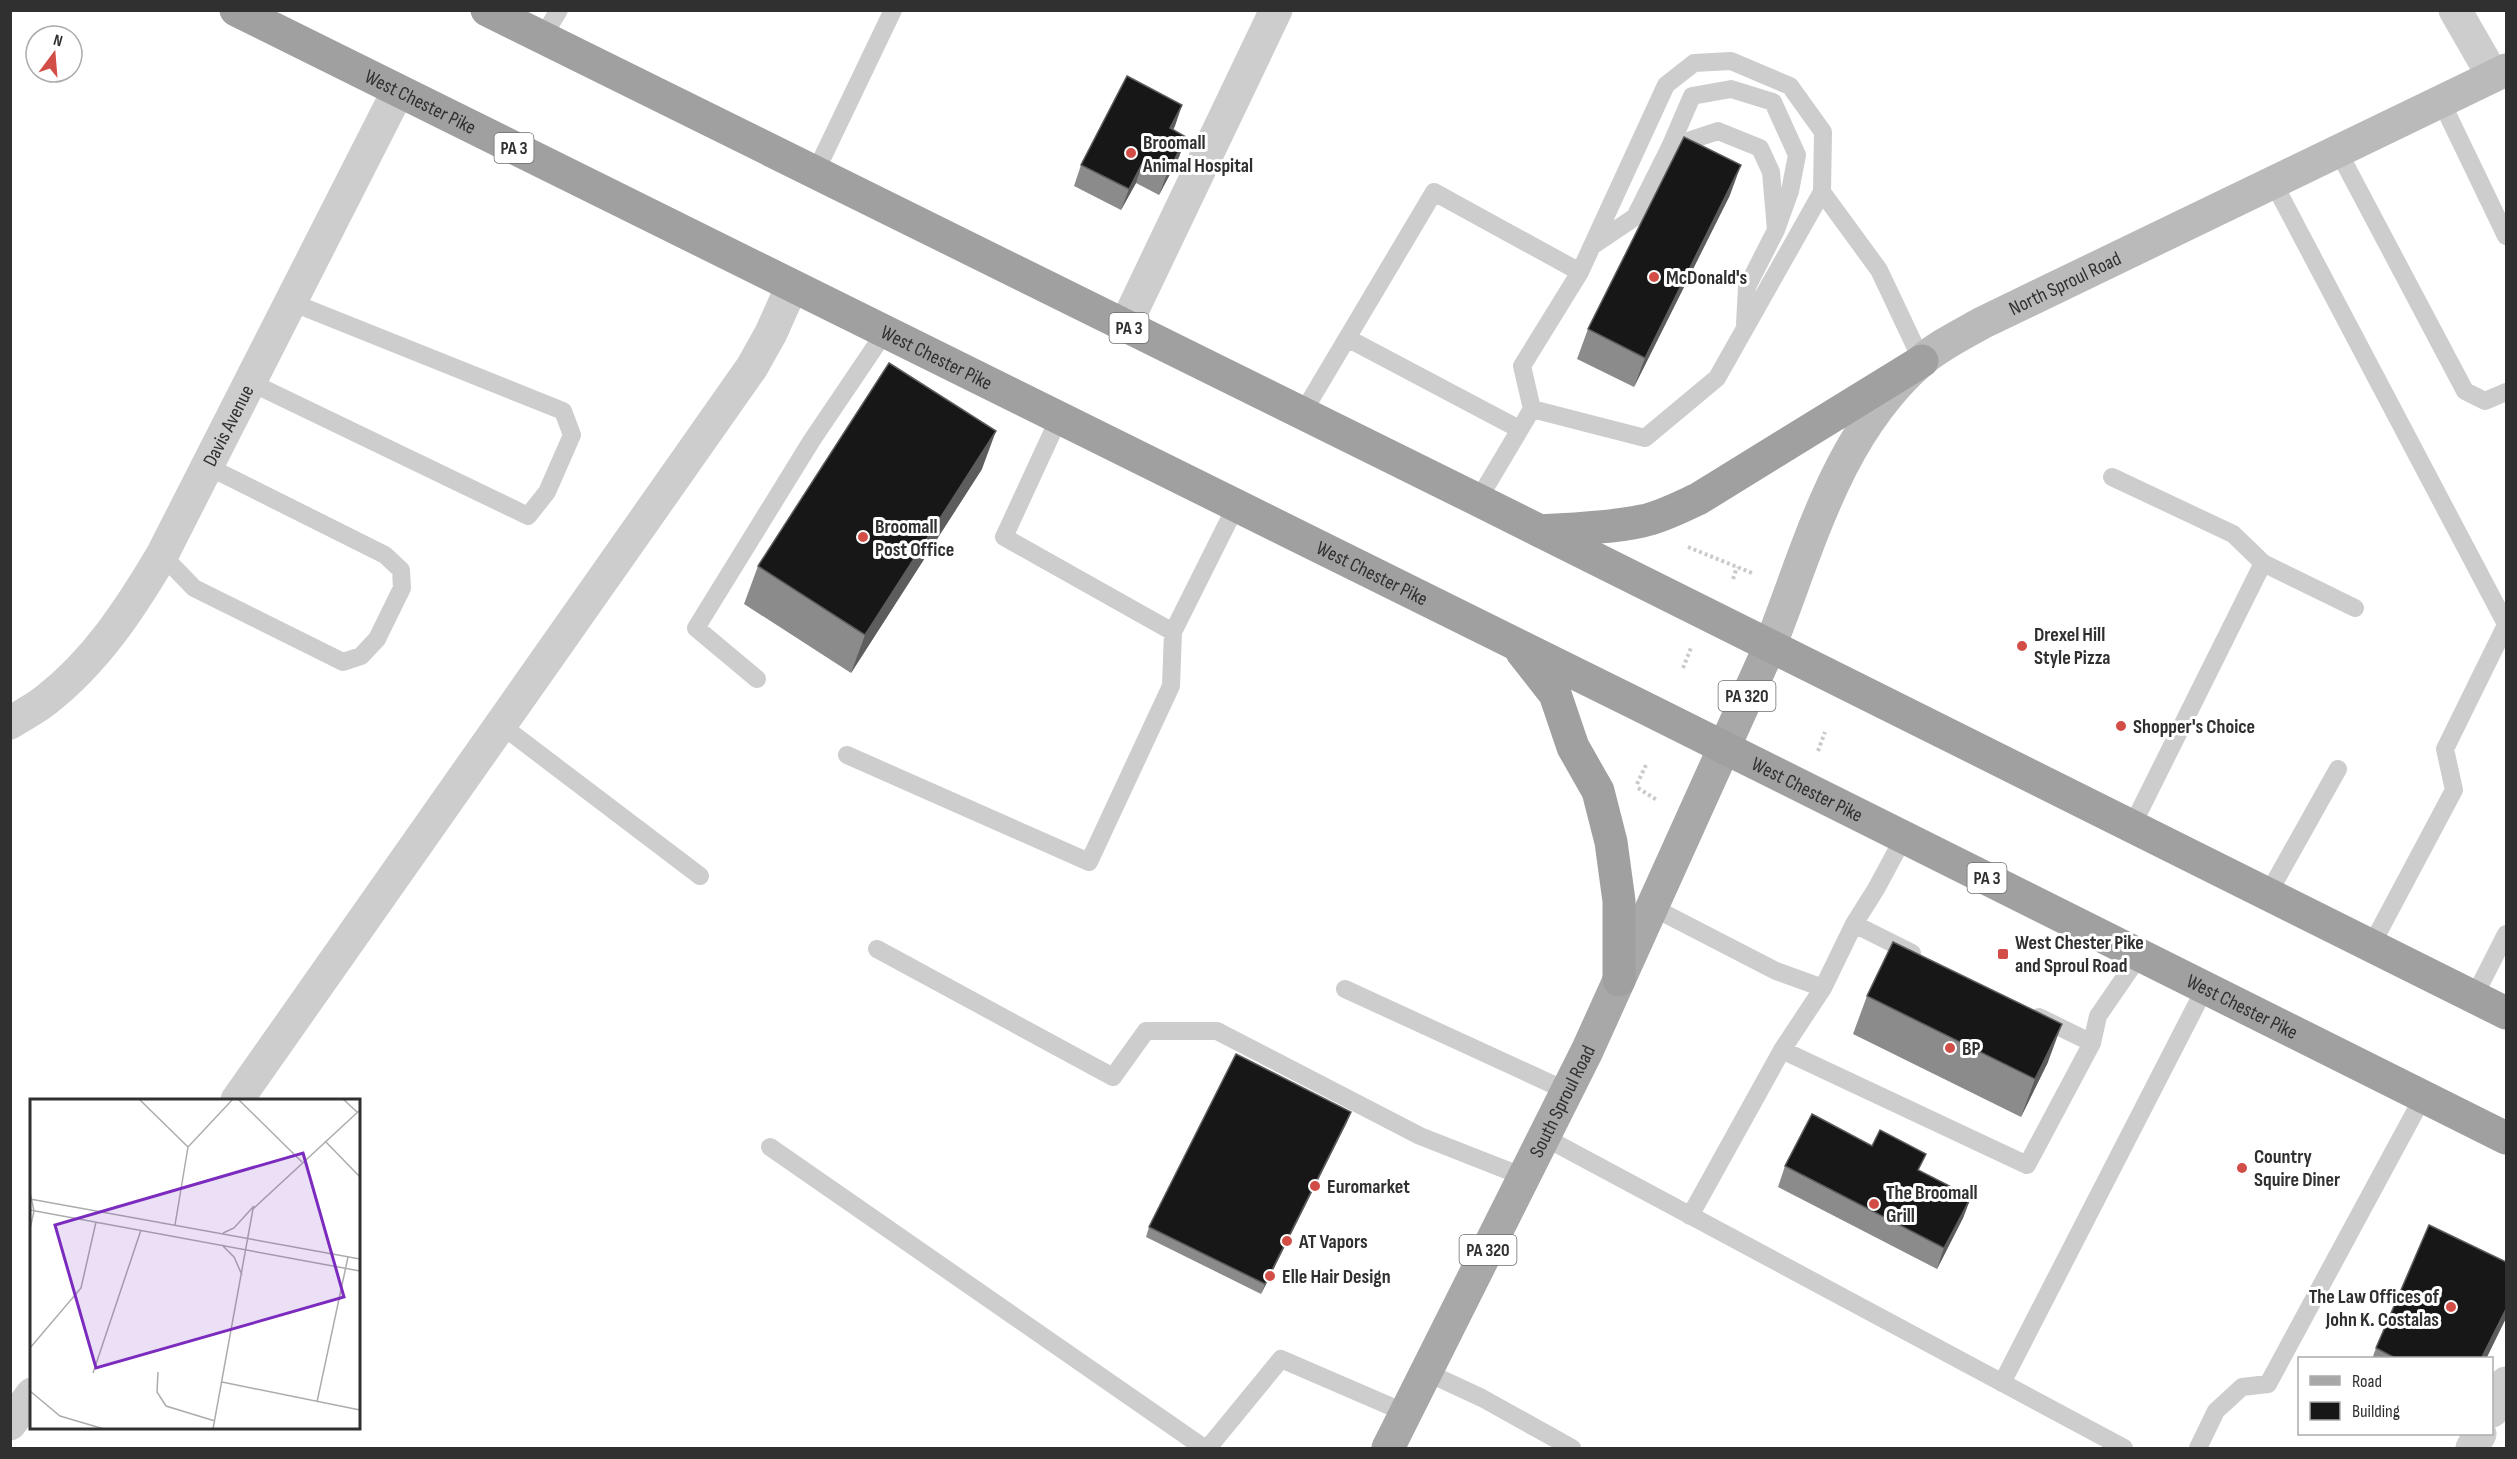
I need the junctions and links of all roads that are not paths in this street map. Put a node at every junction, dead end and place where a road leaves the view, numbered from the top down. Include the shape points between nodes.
1 (236, 10) edge
2 (487, 10) edge
3 (893, 10) edge
4 (1276, 10) edge
5 (2455, 10) edge
6 (551, 24) edge
7 (2500, 73) edge
8 (398, 91) junction
9 (2441, 101) junction
10 (1671, 147) junction
11 (2338, 151) junction
12 (815, 172) junction
13 (2273, 182) junction
14 (1822, 192) junction
15 (1776, 230) junction
16 (2506, 236) edge
17 (1592, 247) junction
18 (1580, 272) junction
19 (792, 286) junction
20 (291, 302) junction
21 (1125, 326) junction
22 (1745, 328) junction
23 (885, 332) junction
24 (1347, 338) junction
25 (1922, 361) junction
26 (250, 381) junction
27 (2506, 392) edge
28 (1532, 409) junction
29 (1302, 414) junction
30 (1059, 418) junction
31 (1519, 429) junction
32 (207, 466) junction
33 (2112, 477) dead end
34 (1478, 500) junction
35 (1236, 506) junction
36 (1540, 531) junction
37 (162, 555) junction
38 (2264, 563) junction
39 (2355, 608) dead end
40 (2506, 624) edge
41 (1173, 632) junction
42 (1518, 645) junction
43 (1770, 646) junction
44 (757, 679) dead end
45 (10, 723) edge
46 (501, 725) junction
47 (1724, 747) junction
48 (847, 755) dead end
49 (2338, 769) dead end
50 (2132, 826) junction
51 (1904, 837) junction
52 (700, 876) dead end
53 (2268, 894) junction
54 (1652, 907) junction
55 (1854, 924) junction
56 (2506, 934) edge
57 (2371, 946) junction
58 (877, 949) dead end
59 (2140, 955) junction
60 (1928, 961) edge
61 (1619, 980) junction
62 (2205, 987) junction
63 (1822, 988) junction
64 (1345, 989) dead end
65 (2474, 997) junction
66 (2023, 1009) edge
67 (2506, 1013) edge
68 (2092, 1043) junction
69 (1782, 1050) junction
70 (1567, 1091) junction
71 (2423, 1097) junction
72 (238, 1099) edge
73 (1544, 1137) junction
74 (2506, 1138) edge
75 (770, 1147) dead end
76 (1524, 1177) junction
77 (1690, 1216) junction
78 (1426, 1372) junction
79 (2002, 1383) junction
80 (2506, 1383) edge
81 (30, 1397) edge
82 (2493, 1409) edge
83 (1406, 1413) junction
84 (10, 1424) edge
85 (2479, 1435) edge
86 (2091, 1441) edge
87 (1206, 1449) edge
88 (1388, 1449) edge
89 (1572, 1449) edge
90 (2124, 1449) edge
91 (2198, 1449) edge
92 (2472, 1449) edge

1 - 8 highway, West Chester Pike / PA 3
2 - 6 highway, PA 3
3 - 12 lane
4 - 21 street
5 - 7 street
6 - 12 highway, PA 3
7 - 9 main road, North Sproul Road / PA 320
8 - 19 highway, West Chester Pike / PA 3
8 - 20 street, Davis Avenue
9 - 11 main road, North Sproul Road / PA 320
9 - 16 lane
10 - 15 lane via 1718,131 1760,148 1771,172
10 - 15 lane via 1692,96 1731,89 1773,102 1797,154 1790,191
10 - 17 lane via 1635,218
11 - 13 main road, North Sproul Road / PA 320
11 - 27 lane via 2465,391 2485,401
12 - 21 highway, PA 3
13 - 25 main road, North Sproul Road / PA 320 via 1982,323
13 - 40 lane
14 - 17 lane via 1823,132 1790,86 1731,62 1694,63 1666,85
14 - 22 lane
14 - 25 lane via 1879,270
15 - 22 lane via 1747,287
17 - 18 lane
18 - 24 lane via 1434,192
18 - 28 lane via 1522,366
19 - 23 highway, West Chester Pike / PA 3
19 - 46 street via 752,367
20 - 26 street, Davis Avenue
20 - 26 lane via 562,411 572,435 547,492 528,516
21 - 29 highway, PA 3
22 - 28 lane via 1717,378 1645,438
23 - 30 highway, West Chester Pike / PA 3
23 - 44 lane via 812,440 696,628
24 - 29 lane
24 - 31 lane
25 - 36 highway via 1698,499 1672,511 1611,526
25 - 43 main road, North Sproul Road / PA 320 via 1875,412 1848,453 1816,519
26 - 32 street, Davis Avenue
28 - 31 lane
29 - 34 highway, PA 3
30 - 35 highway, West Chester Pike / PA 3
30 - 41 lane via 1004,537
31 - 34 lane
32 - 37 street, Davis Avenue
32 - 37 lane via 385,555 401,570 402,588 377,639 361,656 343,662 194,588
33 - 38 lane via 2233,534
34 - 36 highway, PA 3
35 - 41 lane
35 - 42 highway, West Chester Pike / PA 3
36 - 43 highway, PA 3
37 - 45 street, Davis Avenue via 110,636 45,700
38 - 39 lane
38 - 50 lane
40 - 57 lane via 2445,749 2454,790
41 - 48 lane via 1171,686 1089,862
42 - 47 highway, West Chester Pike / PA 3
42 - 61 highway via 1555,694 1573,747 1598,791 1611,842 1619,901
43 - 47 main road, PA 320
43 - 50 highway, PA 3
46 - 52 lane
46 - 72 street
47 - 51 highway, West Chester Pike / PA 3
47 - 54 main road, South Sproul Road / PA 320
49 - 53 lane
50 - 53 highway, PA 3
51 - 55 lane
51 - 59 highway, West Chester Pike / PA 3
53 - 57 highway, PA 3
54 - 61 main road, South Sproul Road / PA 320
54 - 63 lane via 1776,971
55 - 60 lane
55 - 63 lane
56 - 65 lane
57 - 65 highway, PA 3
58 - 76 lane via 1113,1077 1146,1031 1217,1031 1420,1136
59 - 62 highway, West Chester Pike / PA 3
59 - 68 lane via 2098,1016
61 - 70 main road, South Sproul Road / PA 320
62 - 71 highway, West Chester Pike / PA 3
62 - 79 lane
63 - 69 lane
64 - 70 lane
65 - 67 highway, PA 3
66 - 68 lane
68 - 69 lane via 2027,1165
69 - 77 lane
70 - 73 main road, South Sproul Road / PA 320
71 - 74 highway, West Chester Pike / PA 3
71 - 91 lane via 2268,1384 2242,1387 2216,1411
73 - 76 main road, South Sproul Road / PA 320
73 - 77 lane
75 - 87 lane
76 - 78 main road, South Sproul Road / PA 320
77 - 79 lane
78 - 83 main road, South Sproul Road / PA 320
78 - 89 lane via 1482,1398
79 - 86 lane
80 - 82 street
81 - 84 street
83 - 87 lane via 1281,1359
83 - 88 main road, South Sproul Road / PA 320
85 - 92 street
86 - 90 lane

